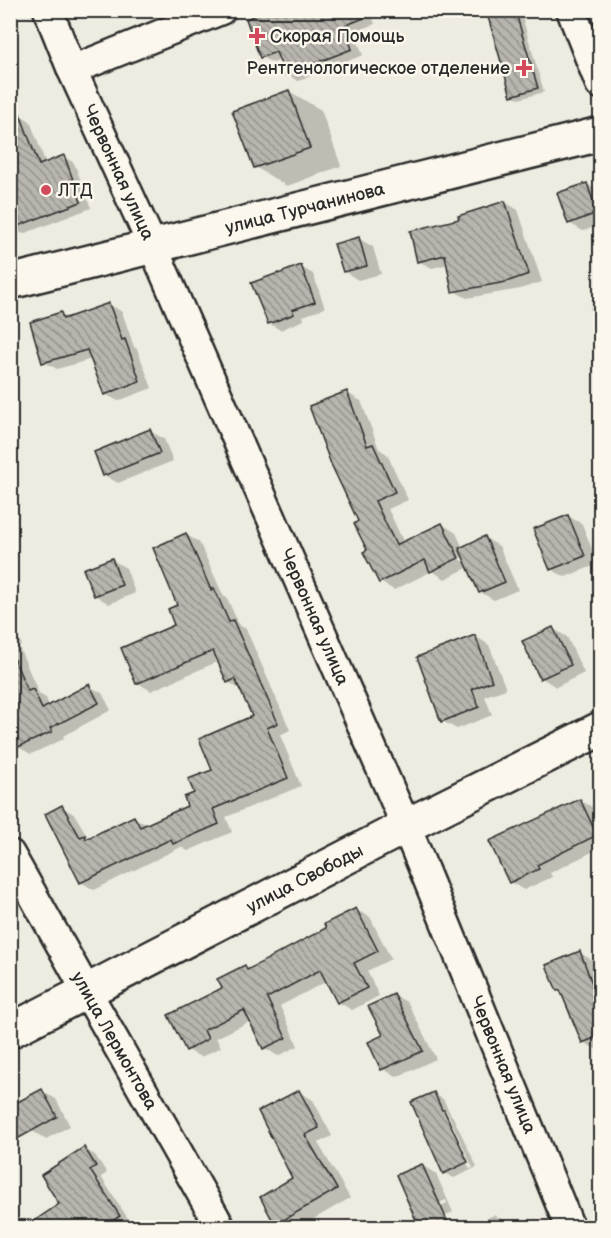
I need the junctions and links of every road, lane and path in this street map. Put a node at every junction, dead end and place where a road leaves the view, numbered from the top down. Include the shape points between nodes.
1 (48, 10) edge
2 (220, 10) edge
3 (571, 10) edge
4 (72, 70) junction
5 (600, 84) edge
6 (600, 134) edge
7 (153, 247) junction
8 (10, 282) edge
9 (600, 729) edge
10 (405, 826) junction
11 (10, 854) edge
12 (87, 992) junction
13 (10, 1032) edge
14 (221, 1227) edge
15 (570, 1227) edge

1 - 4 street, Червонная улица
2 - 4 street
3 - 5 street
4 - 7 street, Червонная улица
6 - 7 street, улица Турчанинова
7 - 8 street, улица Турчанинова
7 - 10 street, Червонная улица
9 - 10 street, улица Свободы
10 - 12 street, улица Свободы
10 - 15 street, Червонная улица
11 - 12 street, улица Лермонтова
12 - 13 street, улица Свободы
12 - 14 street, улица Лермонтова

